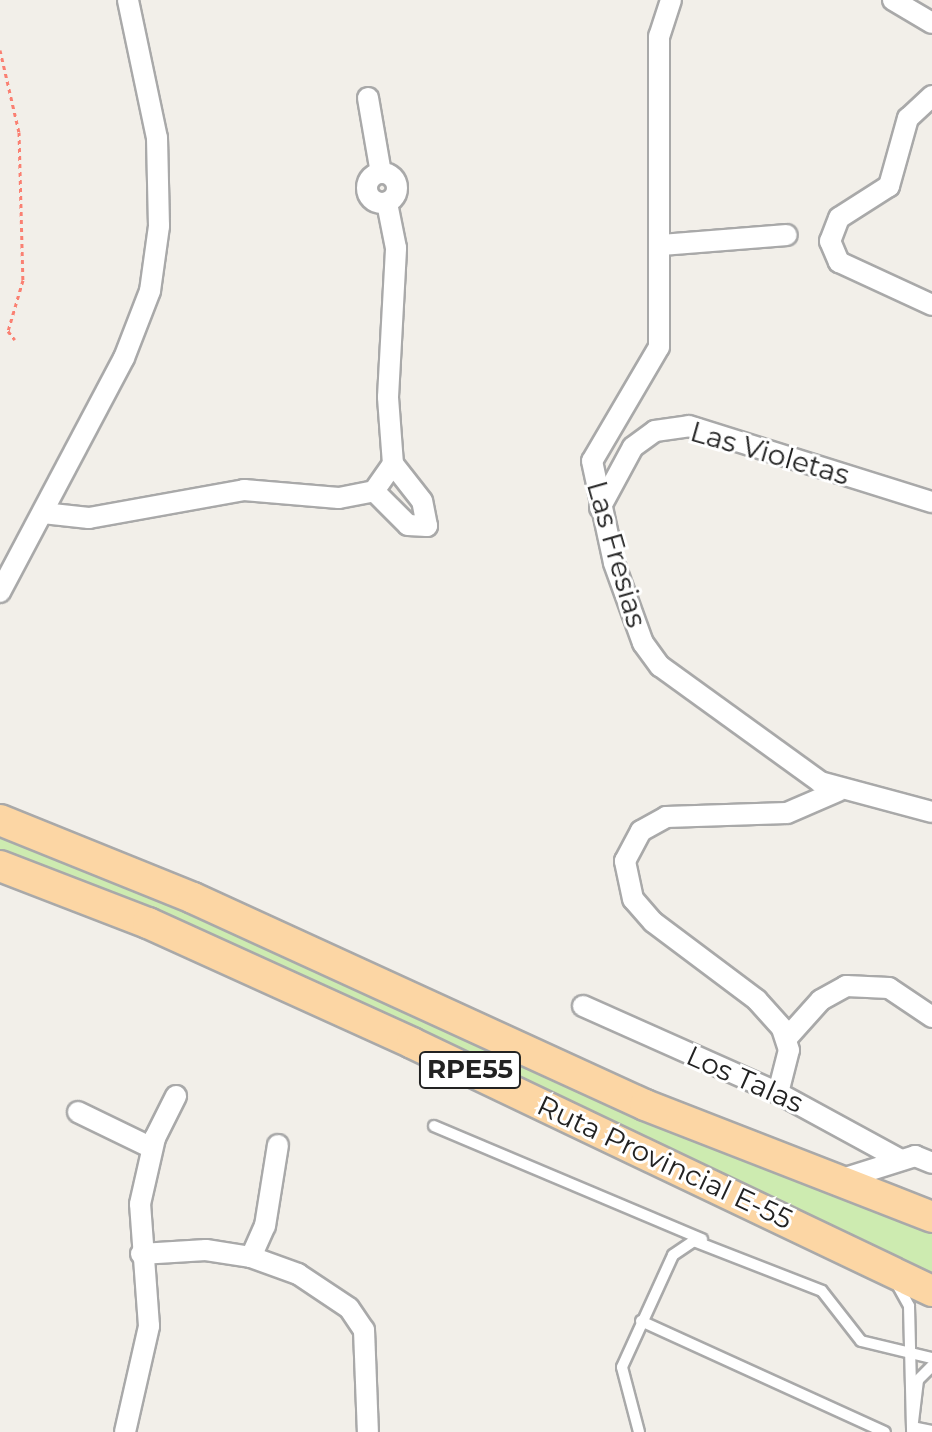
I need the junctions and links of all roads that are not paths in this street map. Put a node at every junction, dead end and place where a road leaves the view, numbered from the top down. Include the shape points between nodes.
1 (128, 0) edge
2 (671, 0) edge
3 (893, 0) edge
4 (932, 23) edge
5 (932, 96) edge
6 (368, 98) dead end
7 (787, 235) dead end
8 (662, 245) junction
9 (932, 305) edge
10 (393, 464) junction
11 (374, 491) junction
12 (932, 502) edge
13 (600, 508) junction
14 (43, 513) junction
15 (0, 592) edge
16 (838, 791) junction
17 (0, 807) edge
18 (932, 812) edge
19 (0, 820) edge
20 (0, 866) edge
21 (141, 876) junction
22 (583, 1006) dead end
23 (932, 1017) edge
24 (786, 1039) junction
25 (778, 1093) junction
26 (176, 1096) dead end
27 (78, 1112) dead end
28 (434, 1126) dead end
29 (278, 1145) dead end
30 (152, 1148) junction
31 (901, 1160) junction
32 (932, 1163) edge
33 (839, 1180) junction
34 (932, 1217) edge
35 (707, 1242) junction
36 (141, 1254) junction
37 (251, 1257) junction
38 (921, 1299) edge
39 (641, 1321) junction
40 (911, 1348) junction
41 (930, 1355) edge
42 (932, 1366) edge
43 (912, 1430) edge
44 (932, 1431) edge
45 (125, 1432) edge
46 (368, 1432) edge
47 (639, 1432) edge
48 (885, 1432) edge

1 - 14 street via 157,138 157,258 124,358
2 - 8 street, Las Fresias via 659,36
3 - 4 street
5 - 9 street via 908,118 889,186 839,218 830,241 839,262
6 - 10 street via 381,173 370,178 367,193 387,203 396,248 388,397
7 - 8 street
8 - 13 street, Las Fresias via 659,347 596,449
10 - 11 street
10 - 11 street via 422,501 427,526 408,525
11 - 14 street via 339,498 244,490 89,518
12 - 13 street, Las Violetas via 689,426 655,431 633,447
13 - 16 street, Las Fresias via 650,655
14 - 15 street
16 - 18 street, Las Fresias
16 - 24 street via 787,813 666,817 641,831 625,861 626,882 647,916 757,1000
17 - 21 main road, RPE55 via 84,838
19 - 21 main road, Ruta Provincial E-55 / RPE55
20 - 38 main road, Ruta Provincial E-55 / RPE55 via 148,923 739,1195
21 - 33 main road, Ruta Provincial E-55 / RPE55 via 645,1105
22 - 25 street, Los Talas
23 - 24 street via 889,988 846,986 821,1000
24 - 25 street
25 - 31 street, Los Talas
26 - 30 street
27 - 30 street
28 - 35 lane
29 - 37 street via 265,1226
30 - 36 street via 139,1215
31 - 32 street via 915,1156
31 - 33 street
33 - 34 main road, Ruta Provincial E-55 / RPE55
35 - 39 lane via 673,1255
35 - 40 lane via 822,1291 850,1331 875,1346
36 - 37 street via 206,1250
36 - 45 street via 147,1348
37 - 46 street via 320,1286 360,1321
38 - 40 lane via 910,1328
39 - 47 lane via 622,1367
39 - 48 lane
40 - 41 lane
40 - 43 lane
42 - 43 lane via 918,1380
43 - 44 lane

